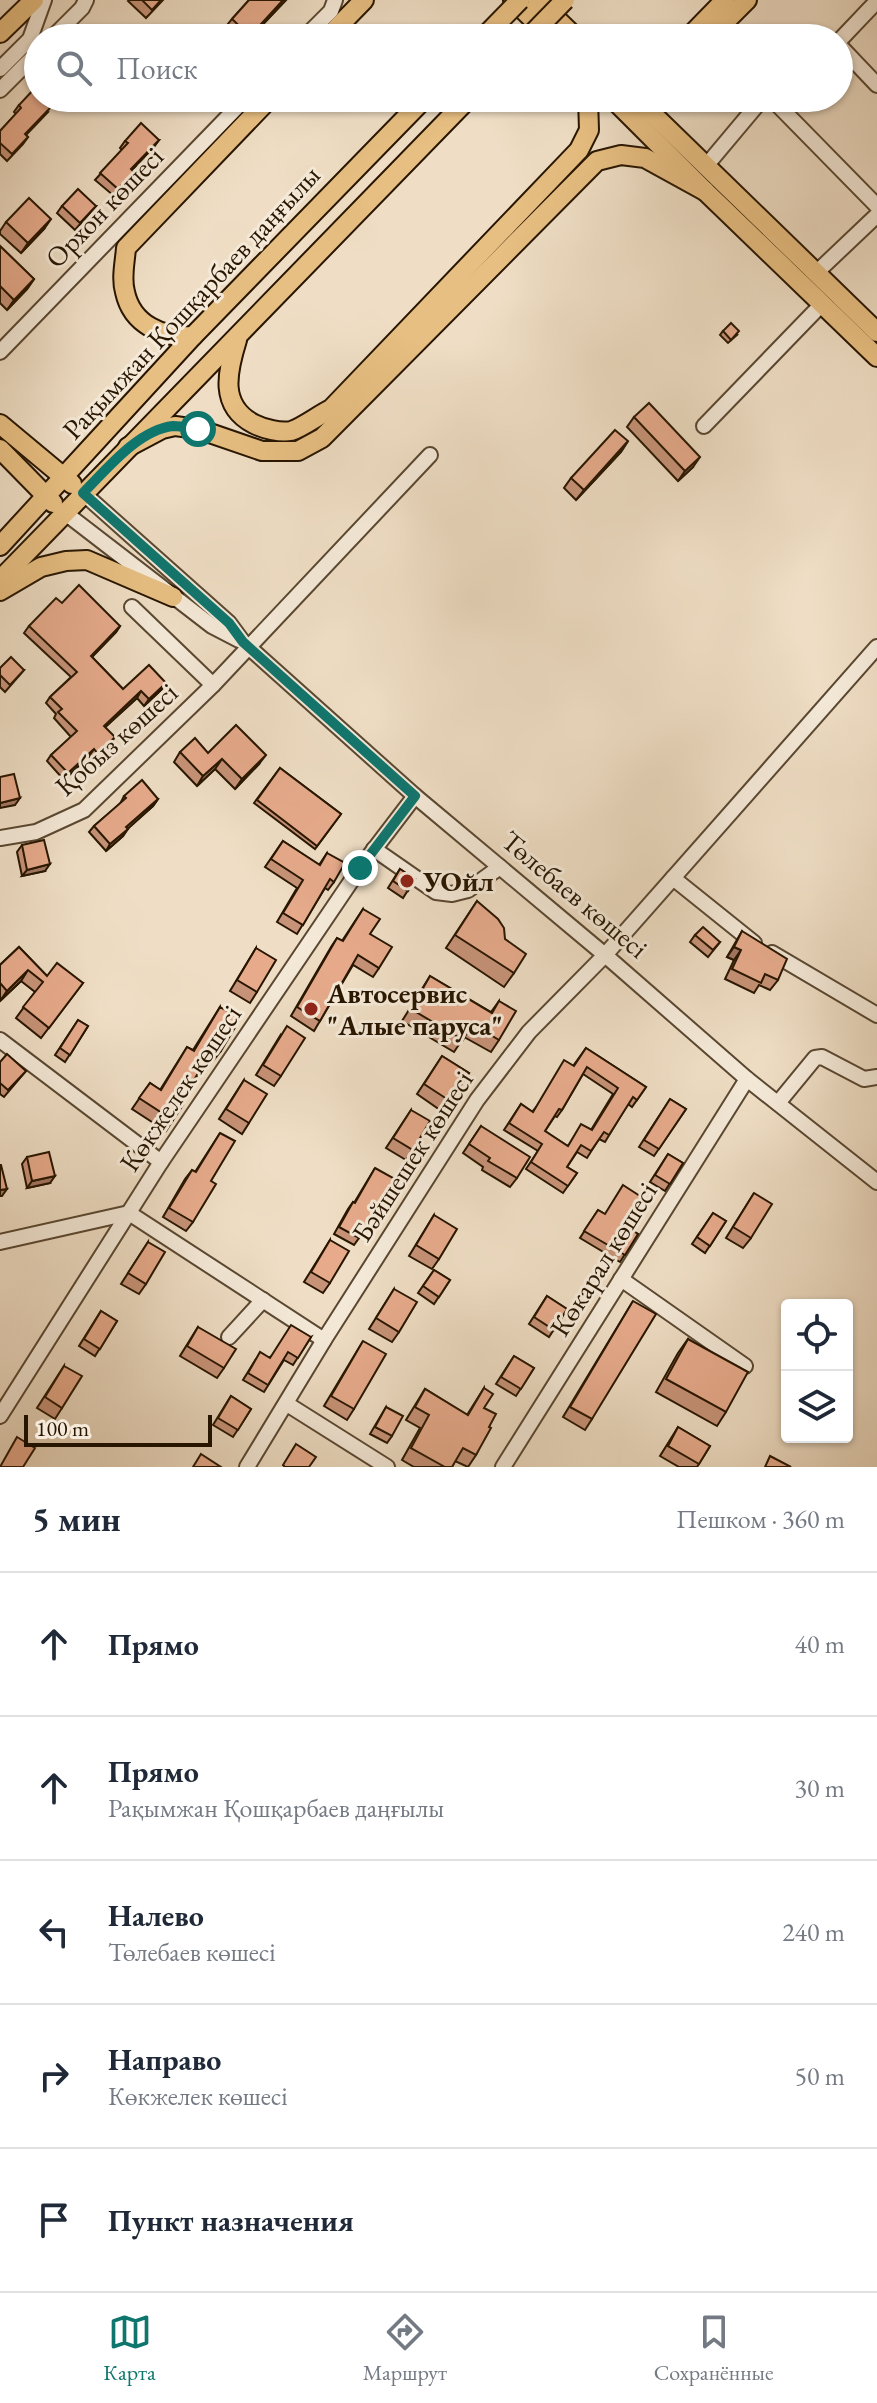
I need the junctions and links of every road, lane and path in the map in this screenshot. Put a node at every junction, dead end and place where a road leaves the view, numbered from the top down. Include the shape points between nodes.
1 (34, 0) edge
2 (44, 0) edge
3 (86, 0) edge
4 (335, 0) edge
5 (364, 0) edge
6 (513, 0) edge
7 (520, 0) edge
8 (537, 0) edge
9 (565, 0) edge
10 (725, 0) edge
11 (747, 0) edge
12 (877, 1) edge
13 (35, 24) edge
14 (66, 24) edge
15 (318, 24) edge
16 (341, 24) edge
17 (497, 24) edge
18 (538, 24) edge
19 (542, 24) edge
20 (562, 24) edge
21 (702, 24) edge
22 (723, 24) edge
23 (853, 28) edge
24 (0, 33) edge
25 (24, 45) edge
26 (853, 58) edge
27 (24, 66) edge
28 (0, 69) edge
29 (877, 85) edge
30 (0, 90) edge
31 (232, 112) edge
32 (257, 112) edge
33 (411, 112) edge
34 (455, 112) edge
35 (588, 112) edge
36 (626, 112) edge
37 (654, 112) edge
38 (751, 112) edge
39 (785, 112) edge
40 (706, 166) junction
41 (705, 191) junction
42 (877, 206) edge
43 (877, 215) edge
44 (816, 273) junction
45 (822, 304) junction
46 (877, 332) edge
47 (193, 336) junction
48 (237, 337) junction
49 (0, 352) edge
50 (877, 357) edge
51 (0, 424) edge
52 (704, 426) dead end
53 (128, 447) junction
54 (0, 449) edge
55 (430, 455) dead end
56 (64, 477) junction
57 (83, 493) junction
58 (46, 497) junction
59 (64, 512) junction
60 (0, 546) edge
61 (0, 580) edge
62 (0, 591) edge
63 (173, 597) junction
64 (132, 607) dead end
65 (245, 644) junction
66 (877, 647) edge
67 (213, 685) junction
68 (415, 796) junction
69 (0, 838) edge
70 (374, 849) junction
71 (500, 867) junction
72 (673, 878) junction
73 (605, 955) junction
74 (877, 1015) edge
75 (0, 1040) edge
76 (877, 1077) edge
77 (747, 1079) junction
78 (778, 1103) junction
79 (161, 1162) junction
80 (877, 1182) edge
81 (129, 1213) junction
82 (0, 1242) edge
83 (621, 1279) junction
84 (263, 1300) junction
85 (229, 1337) dead end
86 (324, 1340) junction
87 (745, 1366) edge
88 (287, 1404) junction
89 (0, 1416) edge
90 (247, 1467) edge
91 (387, 1467) edge
92 (503, 1467) edge

1 - 24 main road
2 - 13 street
3 - 14 street
4 - 15 street
5 - 16 main road
6 - 18 main road
7 - 17 main road, bridge
8 - 20 main road
9 - 19 main road, bridge
10 - 21 main road
11 - 22 main road
12 - 23 street
25 - 28 street
26 - 29 street
27 - 30 street
31 - 49 street, Орхон көшесі
32 - 47 main road via 126,248 124,283 131,309 158,332
33 - 47 main road, Рақымжан Қошқарбаев даңғылы
34 - 48 main road, Рақымжан Қошқарбаев даңғылы
35 - 48 main road via 589,130 579,150 331,409 292,431 264,429 248,421 232,406 228,382
36 - 41 main road
37 - 40 main road
38 - 40 street
39 - 42 street
40 - 44 main road
41 - 45 main road
41 - 53 main road via 645,158 621,155 597,161 322,438 298,451 262,451 175,426
43 - 44 street
44 - 46 main road
45 - 50 main road
45 - 52 street
47 - 56 main road, Рақымжан Қошқарбаев даңғылы
48 - 53 main road, Рақымжан Қошқарбаев даңғылы
51 - 56 main road, Төлебаев көшесі
53 - 57 main road, Рақымжан Қошқарбаев даңғылы
54 - 58 main road, Төлебаев көшесі
55 - 65 street, Қобыз көшесі
56 - 57 main road, Төлебаев көшесі
56 - 58 main road, Рақымжан Қошқарбаев даңғылы
57 - 59 main road, Рақымжан Қошқарбаев даңғылы
57 - 65 street, Төлебаев көшесі via 229,623
58 - 59 main road, Төлебаев көшесі
58 - 60 main road, Рақымжан Қошқарбаев даңғылы
59 - 61 main road
59 - 63 street, Төлебаев көшесі
62 - 63 main road via 41,567 87,560
63 - 65 street, Төлебаев көшесі
64 - 67 street
65 - 67 street, Қобыз көшесі
65 - 68 street, Төлебаев көшесі
66 - 72 street, Бәйшешек көшесі
67 - 69 street, Қобыз көшесі via 84,810 36,832
68 - 70 street, Көкжелек көшесі
68 - 71 street, Төлебаев көшесі
70 - 71 street via 436,892 468,890
70 - 79 street, Көкжелек көшесі
71 - 73 street, Төлебаев көшесі
72 - 73 street, Бәйшешек көшесі
72 - 74 street via 749,939
73 - 77 street, Төлебаев көшесі
73 - 86 street, Бәйшешек көшесі via 529,1032 477,1100
75 - 79 street
76 - 78 street via 864,1079 815,1058
77 - 78 street, Төлебаев көшесі
77 - 83 street, Көкарал көшесі
78 - 80 street, Төлебаев көшесі
79 - 81 street, Көкжелек көшесі
81 - 82 street
81 - 84 street
81 - 89 street, Көкжелек көшесі
83 - 87 street
83 - 92 street, Көкарал көшесі
84 - 85 street
84 - 86 street
86 - 88 street, Бәйшешек көшесі
88 - 90 street, Бәйшешек көшесі
88 - 91 street

